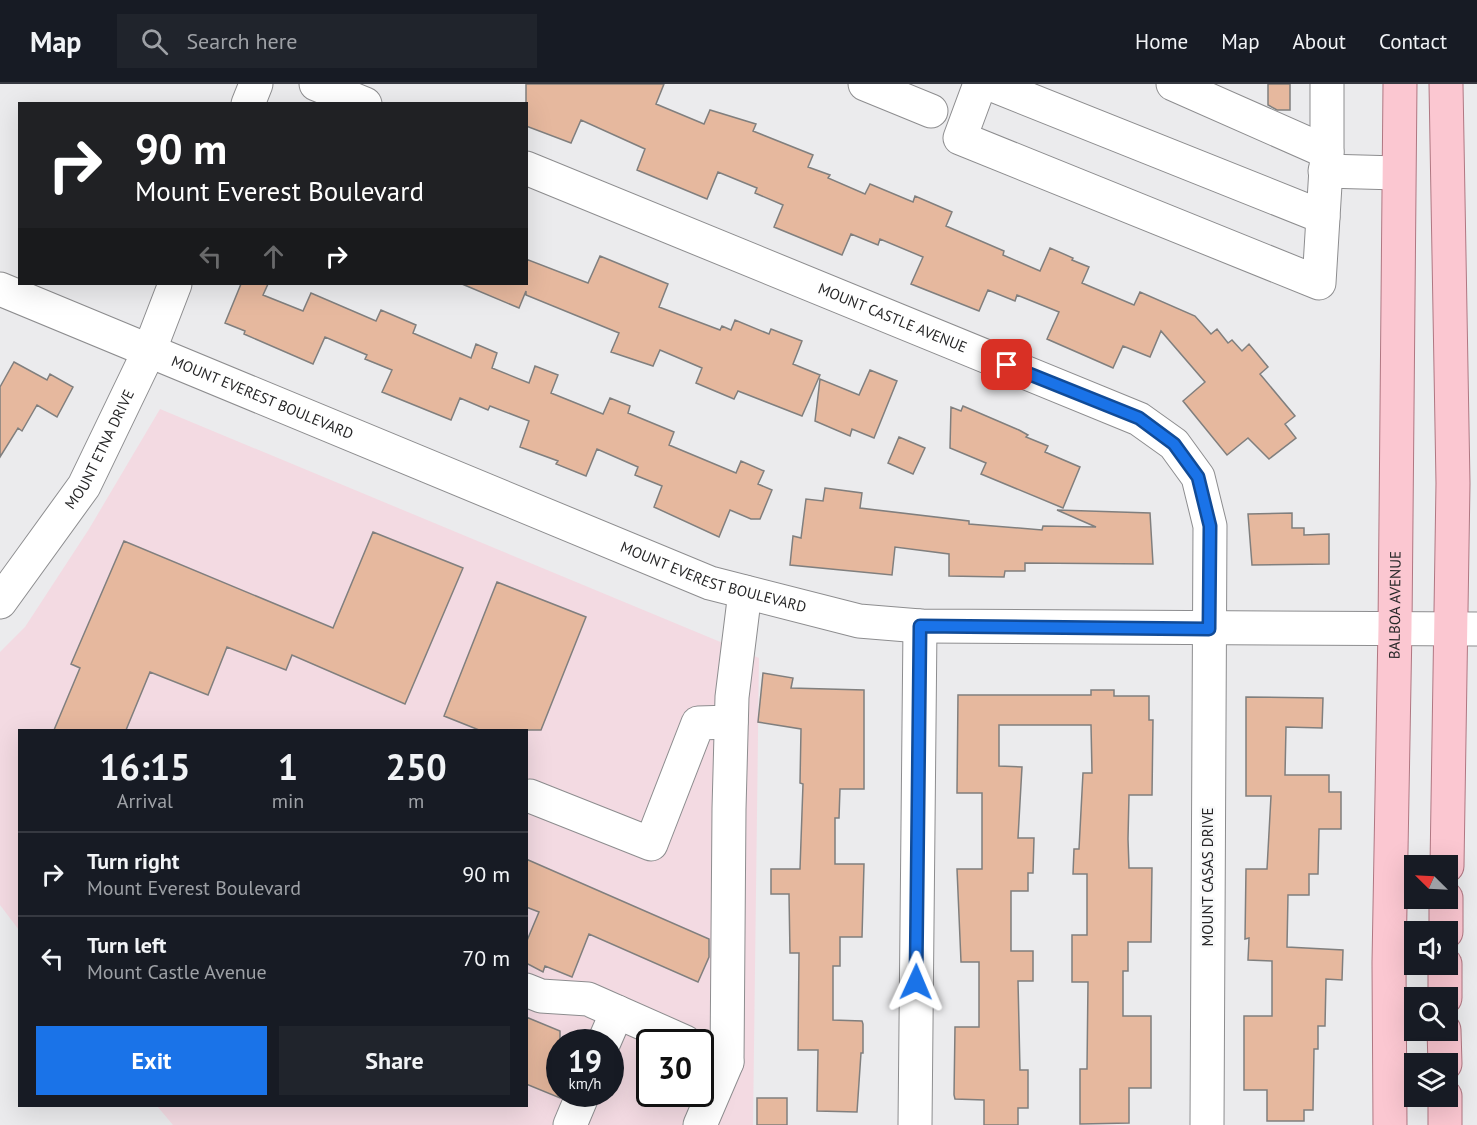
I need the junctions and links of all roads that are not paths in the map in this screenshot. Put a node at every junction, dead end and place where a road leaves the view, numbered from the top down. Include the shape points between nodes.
1 (256, 84) edge
2 (316, 84) edge
3 (865, 84) edge
4 (980, 84) edge
5 (990, 84) edge
6 (1173, 84) edge
7 (1327, 84) edge
8 (1400, 84) edge
9 (1446, 84) edge
10 (249, 102) edge
11 (360, 102) edge
12 (931, 111) dead end
13 (1326, 162) junction
14 (528, 169) edge
15 (1398, 173) junction
16 (1323, 217) junction
17 (175, 285) edge
18 (0, 289) edge
19 (150, 349) junction
20 (746, 592) junction
21 (0, 602) edge
22 (920, 626) junction
23 (1395, 627) junction
24 (1464, 628) edge
25 (1209, 629) junction
26 (731, 722) junction
27 (530, 796) dead end
28 (1448, 855) edge
29 (528, 991) edge
30 (617, 1012) junction
31 (610, 1029) edge
32 (656, 1029) edge
33 (714, 1056) edge
34 (578, 1107) edge
35 (704, 1107) edge
36 (1445, 1107) edge
37 (570, 1125) edge
38 (700, 1125) edge
39 (915, 1125) edge
40 (1207, 1125) edge
41 (1390, 1125) edge
42 (1445, 1125) edge

1 - 10 street
2 - 11 street
3 - 12 street
4 - 16 street via 960,138 1319,282
5 - 16 street
6 - 13 street
7 - 13 street
8 - 15 main road, BALBOA AVENUE
9 - 24 main road via 1453,483
13 - 15 street
13 - 16 street
14 - 25 street, MOUNT CASTLE AVENUE via 1139,418 1174,444 1198,477 1210,526
15 - 23 main road, BALBOA AVENUE
17 - 19 street, MOUNT ETNA DRIVE
18 - 19 street, MOUNT EVEREST BOULEVARD
19 - 20 street, MOUNT EVEREST BOULEVARD via 699,578
19 - 21 street, MOUNT ETNA DRIVE via 84,486
20 - 22 street, MOUNT EVEREST BOULEVARD via 859,621
20 - 26 street
22 - 25 street, MOUNT EVEREST BOULEVARD
22 - 39 street
23 - 24 street, MOUNT EVEREST BOULEVARD
23 - 25 street, MOUNT EVEREST BOULEVARD
23 - 41 main road, BALBOA AVENUE
24 - 28 main road
25 - 40 street, MOUNT CASAS DRIVE
26 - 27 street via 699,723 651,844
26 - 33 street
29 - 30 street via 541,996 588,999
30 - 31 street
30 - 32 street
34 - 37 street
35 - 38 street
36 - 42 main road

